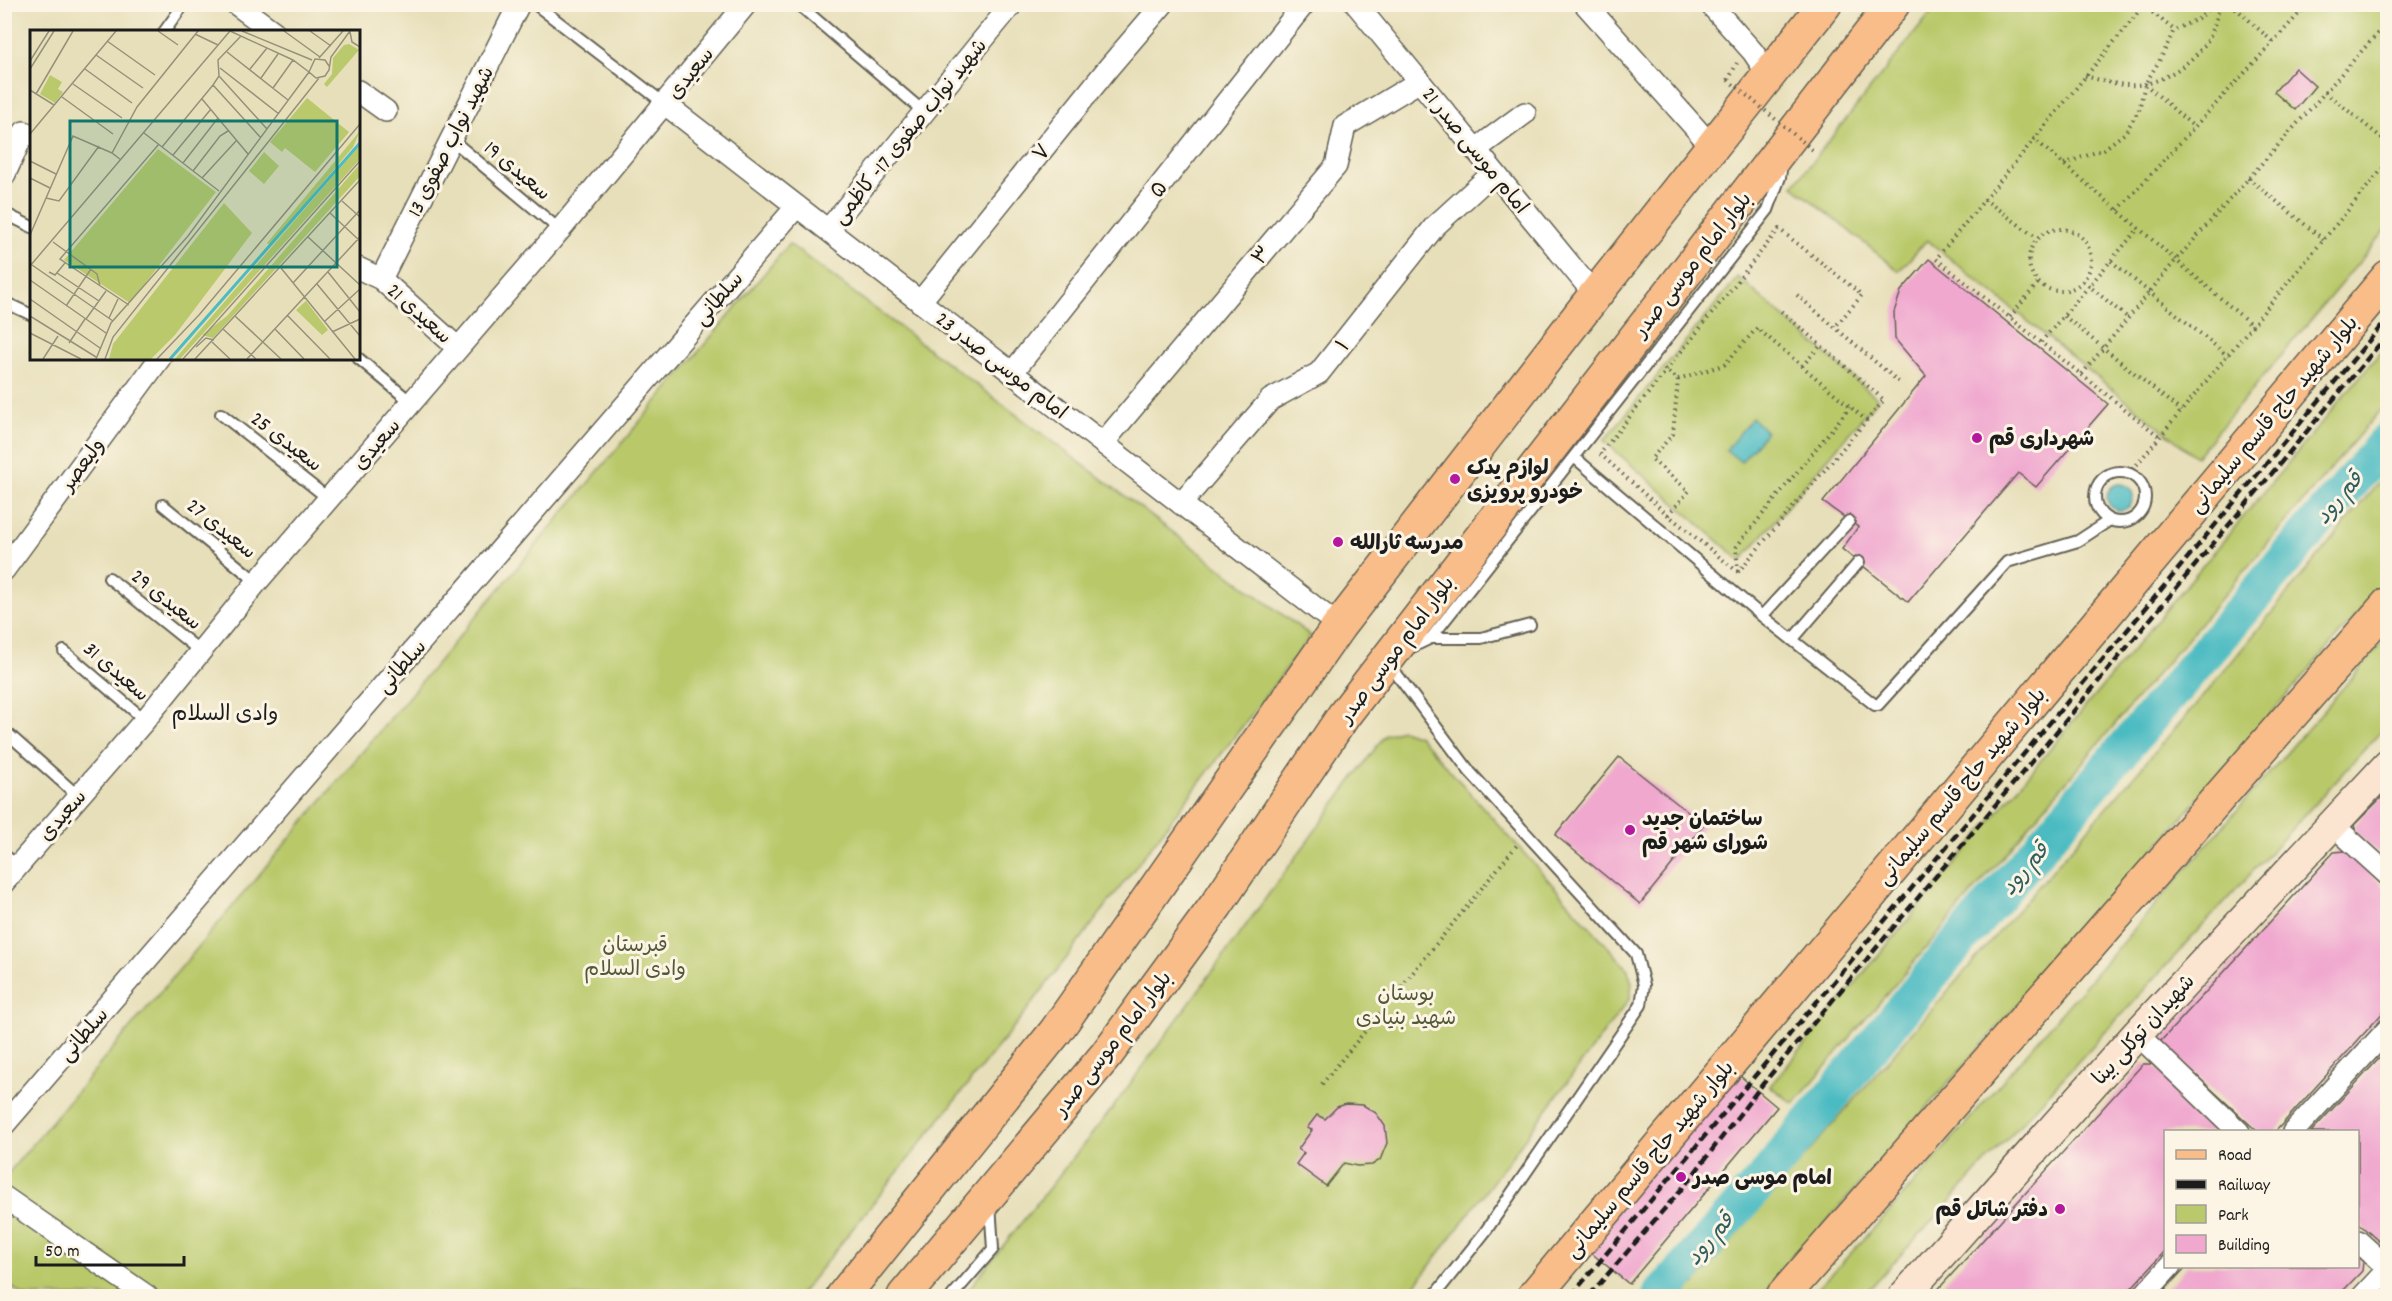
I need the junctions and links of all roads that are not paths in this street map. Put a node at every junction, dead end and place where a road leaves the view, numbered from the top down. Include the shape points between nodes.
1 (184, 4) edge
2 (236, 4) edge
3 (519, 4) edge
4 (535, 4) edge
5 (746, 4) edge
6 (798, 4) edge
7 (1012, 4) edge
8 (1163, 4) edge
9 (1304, 4) edge
10 (1356, 4) edge
11 (1585, 4) edge
12 (1710, 4) edge
13 (1825, 4) edge
14 (1893, 4) edge
15 (165, 30) edge
16 (271, 30) edge
17 (1769, 76) junction
18 (1420, 81) junction
19 (360, 92) edge
20 (665, 104) junction
21 (386, 111) dead end
22 (924, 112) junction
23 (1525, 114) dead end
24 (28, 133) edge
25 (451, 140) junction
26 (1713, 148) junction
27 (1799, 148) junction
28 (1474, 150) junction
29 (1493, 173) junction
30 (4, 176) edge
31 (797, 206) junction
32 (4, 213) edge
33 (30, 226) edge
34 (560, 230) junction
35 (828, 230) junction
36 (360, 269) edge
37 (2388, 277) edge
38 (381, 279) junction
39 (1595, 295) junction
40 (4, 302) edge
41 (920, 302) junction
42 (30, 314) edge
43 (459, 348) junction
44 (159, 360) edge
45 (360, 360) edge
46 (1012, 373) junction
47 (412, 403) junction
48 (221, 414) dead end
49 (1103, 443) junction
50 (1574, 457) junction
51 (329, 499) junction
52 (1181, 504) junction
53 (163, 505) dead end
54 (1849, 520) dead end
55 (2110, 520) junction
56 (1859, 562) dead end
57 (4, 570) edge
58 (109, 578) dead end
59 (257, 582) junction
60 (2388, 604) edge
61 (1762, 616) junction
62 (1530, 625) dead end
63 (1339, 626) junction
64 (1431, 638) junction
65 (1792, 640) junction
66 (64, 651) dead end
67 (200, 651) junction
68 (1386, 660) junction
69 (145, 720) junction
70 (6, 732) dead end
71 (2388, 765) edge
72 (78, 796) junction
73 (2333, 825) junction
74 (9, 868) edge
75 (2388, 875) edge
76 (2388, 1029) edge
77 (2137, 1034) junction
78 (4, 1125) edge
79 (2238, 1130) edge
80 (2294, 1130) edge
81 (990, 1195) junction
82 (4, 1197) edge
83 (2359, 1242) edge
84 (2168, 1268) edge
85 (2388, 1269) edge
86 (147, 1296) edge
87 (843, 1296) edge
88 (904, 1296) edge
89 (952, 1296) edge
90 (1434, 1296) edge
91 (1534, 1296) edge
92 (1783, 1296) edge
93 (1904, 1296) edge
94 (2143, 1296) edge
95 (2363, 1296) edge

1 - 15 lane
2 - 16 street
3 - 25 street, شهید نواب صفوی 13
4 - 20 lane
5 - 20 street, سعیدی
6 - 22 lane
7 - 22 street, شهید نواب صفوی 17- کاظمی
8 - 41 street, ۷
9 - 46 street, ۵
10 - 18 street, امام موسی صدر 21
11 - 26 street
12 - 17 street
13 - 17 main road
14 - 27 main road, بلوار امام موسی صدر
17 - 26 main road
18 - 28 street, امام موسی صدر 21
18 - 49 street, ۳ via 1345,126 1336,166
19 - 21 street
20 - 31 street, امام موسی صدر 23
20 - 34 street, سعیدی
22 - 35 street, شهید نواب صفوی 17- کاظمی
23 - 28 street
24 - 30 street
25 - 34 lane, سعیدی 19
25 - 38 street, شهید نواب صفوی 13
26 - 39 main road
27 - 50 lane via 1780,177 1768,210
27 - 68 main road, بلوار امام موسی صدر
28 - 29 street, امام موسی صدر 21
29 - 39 street, امام موسی صدر 21
29 - 52 street, ۱ via 1435,226 1319,374 1270,400
31 - 35 street, امام موسی صدر 23
31 - 78 street, سلطانی
32 - 33 lane
34 - 43 street, سعیدی
35 - 41 street, امام موسی صدر 23
36 - 38 street, سعیدی 21
37 - 91 main road, بلوار شهید حاج قاسم سلیمانی
38 - 43 street, سعیدی 21
39 - 63 main road
40 - 42 lane
41 - 46 street, امام موسی صدر 23
43 - 47 street, سعیدی
44 - 57 street, ولیعصر
45 - 47 lane
46 - 49 street, امام موسی صدر 23
47 - 51 street, سعیدی
48 - 51 lane, سعیدی 25
49 - 52 street, امام موسی صدر 23
50 - 61 lane
50 - 64 lane
51 - 59 street, سعیدی
52 - 63 street, امام موسی صدر 23
53 - 59 lane, سعیدی 27
54 - 61 lane
55 - 55 lane via 2097,508 2098,483 2112,473 2129,474 2142,484 2142,507 2132,518
55 - 65 lane via 2078,541 2007,562 1878,705
56 - 65 lane
58 - 67 lane, سعیدی 29
59 - 67 street, سعیدی
60 - 92 main road
61 - 65 lane
62 - 64 lane via 1481,638
63 - 87 main road via 1056,1031
64 - 68 lane
66 - 69 lane, سعیدی 31
67 - 69 street, سعیدی
68 - 81 main road, بلوار امام موسی صدر via 1344,715 1217,904 1114,1044
68 - 90 lane via 1470,772 1636,954 1644,985 1641,1005 1485,1232
69 - 72 street, سعیدی
70 - 72 lane
71 - 73 main road, شهیدان توکلی بینا
72 - 74 street, سعیدی
73 - 75 street
73 - 77 main road, شهیدان توکلی بینا
76 - 80 street
77 - 79 street
77 - 93 main road, شهیدان توکلی بینا
81 - 88 main road, بلوار امام موسی صدر
81 - 89 lane via 993,1249
82 - 86 street
83 - 85 street
84 - 94 street
85 - 95 street

